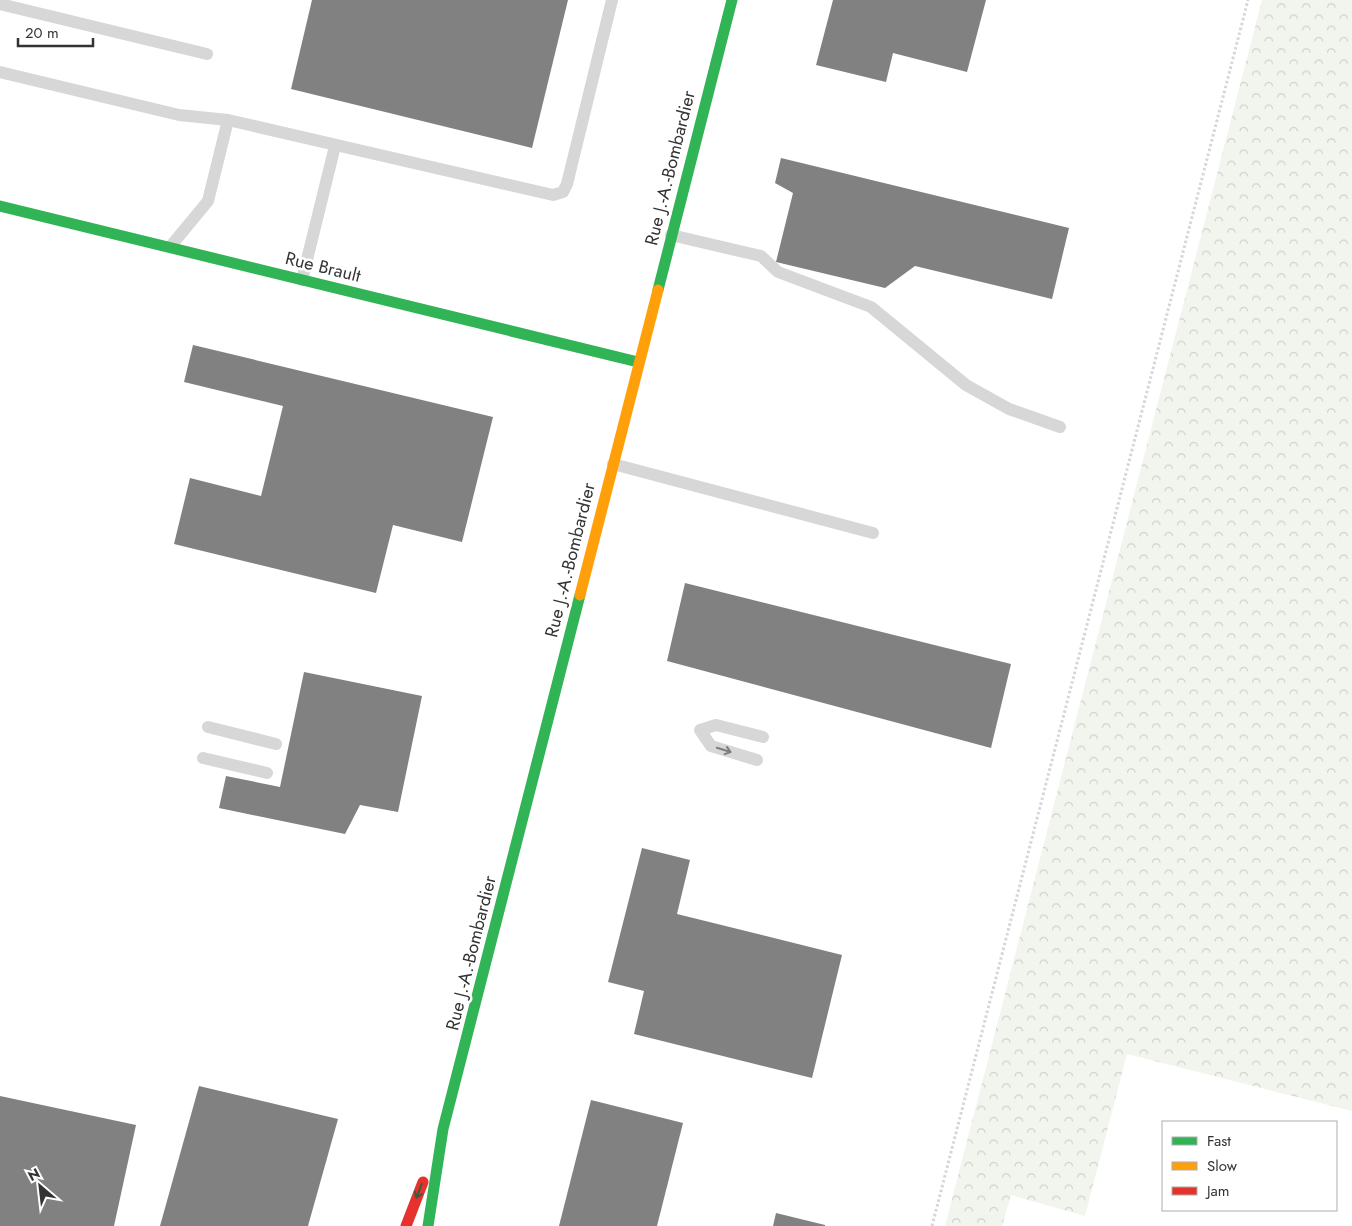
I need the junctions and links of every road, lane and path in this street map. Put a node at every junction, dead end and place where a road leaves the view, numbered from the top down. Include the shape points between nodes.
1 (612, 0) edge
2 (732, 0) edge
3 (1248, 0) edge
4 (0, 4) edge
5 (206, 54) dead end
6 (0, 72) edge
7 (228, 120) junction
8 (335, 146) junction
9 (0, 206) edge
10 (671, 235) junction
11 (170, 247) junction
12 (302, 280) junction
13 (638, 362) junction
14 (1060, 427) dead end
15 (613, 464) junction
16 (873, 533) dead end
17 (208, 727) dead end
18 (763, 737) dead end
19 (276, 744) dead end
20 (203, 758) dead end
21 (757, 760) dead end
22 (267, 773) dead end
23 (443, 1129) junction
24 (406, 1226) edge
25 (428, 1226) edge
26 (932, 1226) edge

1 - 8 lane via 564,192 553,194
2 - 10 street, Rue J.-A.-Bombardier
3 - 26 path
4 - 5 lane
6 - 7 lane via 180,115
7 - 8 lane
7 - 11 lane via 208,201
8 - 12 lane
9 - 11 street, Rue Brault
10 - 13 street, Rue J.-A.-Bombardier
10 - 14 lane via 761,256 778,272 871,307 966,384 1009,409
11 - 12 street, Rue Brault
12 - 13 street, Rue Brault
13 - 15 street, Rue J.-A.-Bombardier
15 - 16 lane
15 - 23 street, Rue J.-A.-Bombardier
17 - 19 lane
18 -> 21 lane via 716,725 700,730 711,746
20 - 22 lane
23 -> 24 street, Rue J.-A.-Bombardier
23 - 25 street, Rue J.-A.-Bombardier

